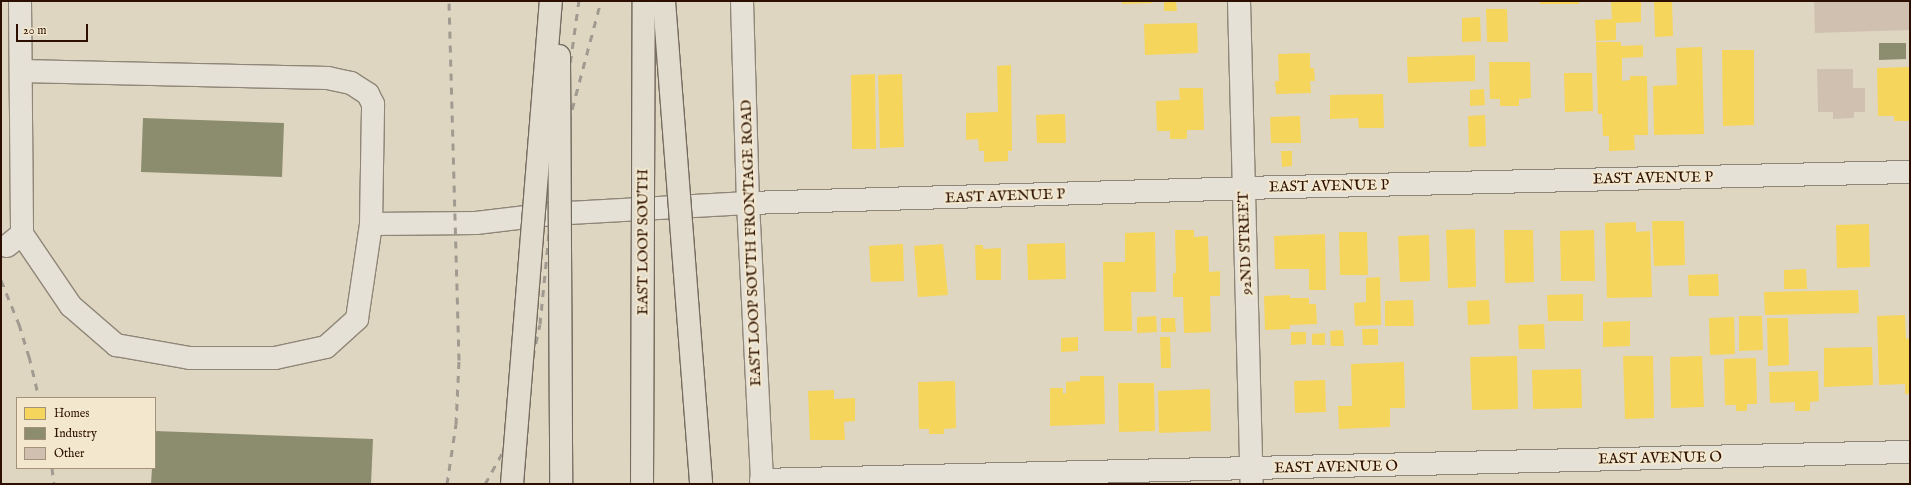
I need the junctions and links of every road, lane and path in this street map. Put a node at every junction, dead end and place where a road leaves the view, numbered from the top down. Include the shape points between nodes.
1 (20, 1) edge
2 (551, 1) edge
3 (559, 1) edge
4 (644, 1) edge
5 (664, 1) edge
6 (742, 1) edge
7 (1239, 1) edge
8 (21, 71) junction
9 (1910, 172) edge
10 (1244, 188) junction
11 (748, 203) junction
12 (371, 224) junction
13 (8, 243) edge
14 (1910, 452) edge
15 (1252, 476) edge
16 (761, 482) edge
17 (512, 484) edge
18 (561, 484) edge
19 (642, 484) edge
20 (701, 484) edge

1 - 8 street
2 - 17 highway, bridge
3 - 18 highway, bridge
4 - 19 highway, EAST LOOP SOUTH, bridge
5 - 20 highway, bridge
6 - 11 street, EAST LOOP SOUTH FRONTAGE ROAD
7 - 10 street, 92ND STREET
8 - 12 street via 328,78 351,83 368,94 373,104
8 - 13 street
9 - 10 street, EAST AVENUE P
10 - 11 street, EAST AVENUE P
10 - 15 street, 92ND STREET
11 - 12 street, EAST AVENUE P via 551,214 476,223
11 - 16 street, EAST LOOP SOUTH FRONTAGE ROAD
12 - 13 street via 358,319 326,347 275,358 190,358 116,345 71,306
14 - 15 street, EAST AVENUE O
15 - 16 street, EAST AVENUE O

